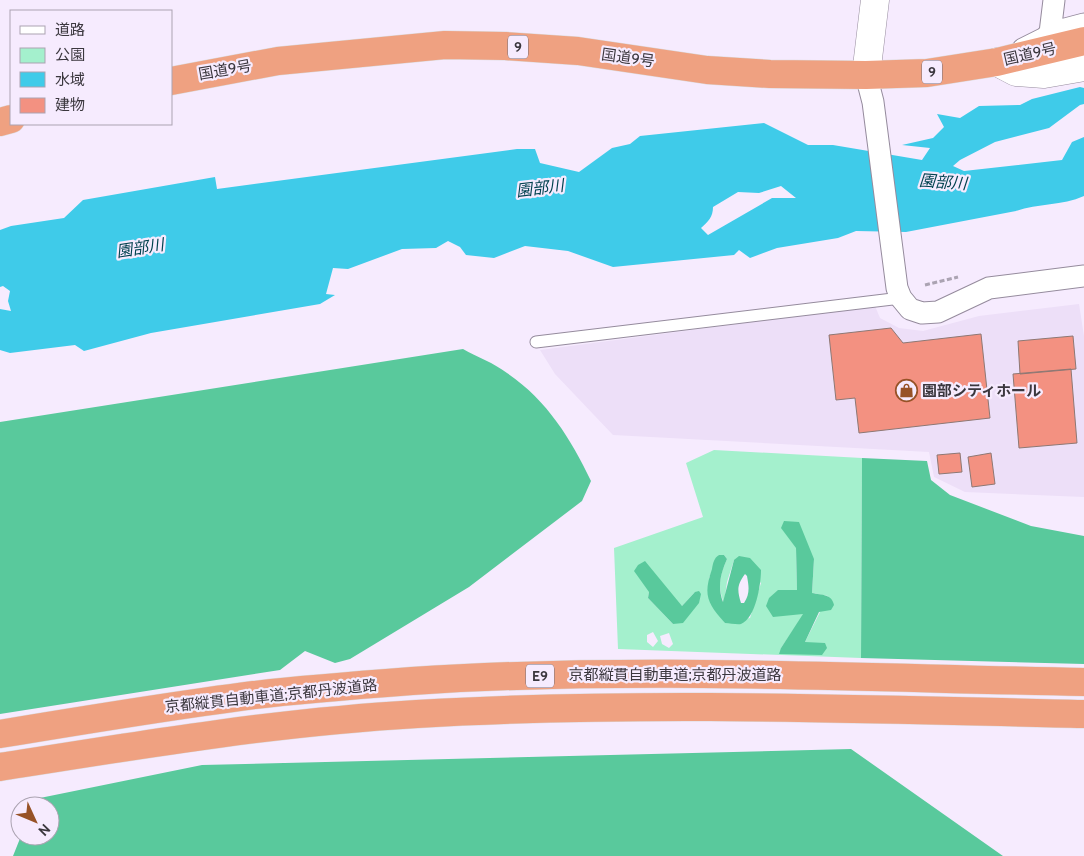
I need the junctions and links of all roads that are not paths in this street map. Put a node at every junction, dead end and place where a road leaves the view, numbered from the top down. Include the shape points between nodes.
1 (875, 0) edge
2 (1054, 0) edge
3 (1084, 24) edge
4 (1050, 33) junction
5 (1084, 42) edge
6 (996, 62) junction
7 (1084, 67) edge
8 (866, 75) junction
9 (172, 81) edge
10 (1084, 276) edge
11 (901, 298) junction
12 (536, 342) dead end
13 (1084, 682) edge
14 (1084, 714) edge
15 (0, 734) edge
16 (0, 767) edge

1 - 8 street
2 - 4 street
3 - 4 street
4 - 6 street
5 - 6 highway, 国道9号 / 9
6 - 7 street via 1016,72 1044,74
6 - 8 highway, 国道9号 / 9 via 927,73
8 - 9 highway, 国道9号 / 9 via 707,70 578,51 445,45 278,61
8 - 11 street via 873,102 896,288
10 - 11 street via 989,288 938,312 922,313 910,309
11 - 12 lane
13 - 15 highway, 京都縦貫自動車道;京都丹波道路 / E9 via 664,673 422,681 257,695
14 - 16 highway, 京都縦貫自動車道;京都丹波道路 / E9 via 852,708 554,708 415,714 260,728

